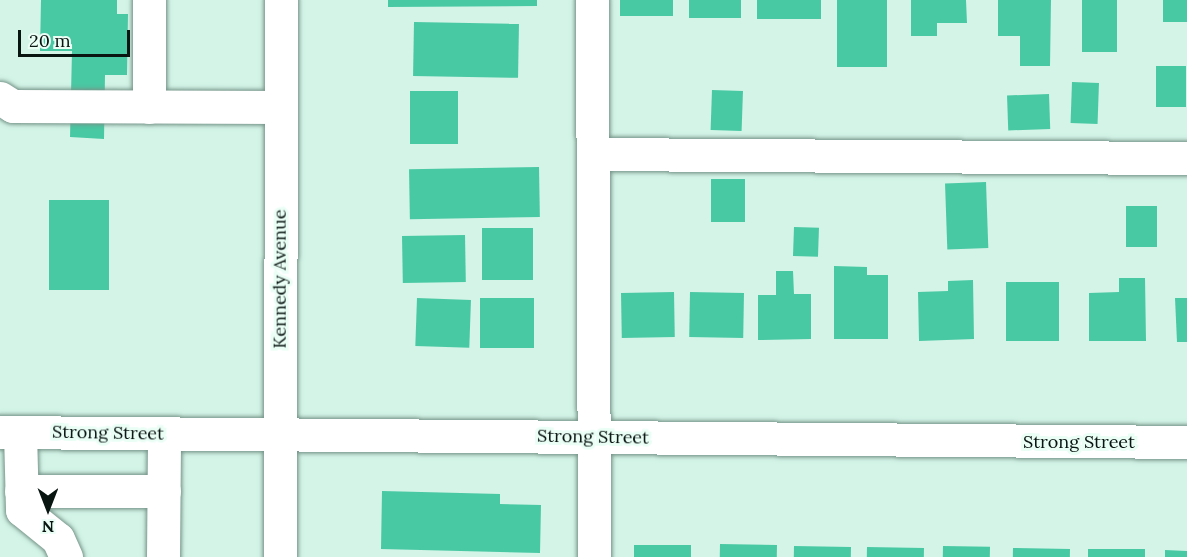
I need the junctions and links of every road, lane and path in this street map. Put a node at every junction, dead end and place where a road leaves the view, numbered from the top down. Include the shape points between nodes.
1 (149, 0) edge
2 (281, 0) edge
3 (592, 0) edge
4 (0, 98) edge
5 (150, 107) junction
6 (281, 107) junction
7 (593, 154) junction
8 (1187, 158) edge
9 (10, 432) edge
10 (164, 433) junction
11 (280, 434) junction
12 (595, 437) junction
13 (1187, 442) edge
14 (21, 491) junction
15 (164, 491) junction
16 (66, 557) edge
17 (163, 557) edge
18 (280, 557) edge
19 (594, 557) edge

1 - 5 street
2 - 6 street, Kennedy Avenue
3 - 7 street
4 - 5 street via 13,105
5 - 6 street
6 - 11 street, Kennedy Avenue
7 - 8 street
7 - 12 street
9 - 10 street, Strong Street
9 - 14 street
10 - 11 street, Strong Street
10 - 15 street
11 - 12 street, Strong Street
11 - 18 street, Kennedy Avenue
12 - 13 street, Strong Street
12 - 19 street
14 - 15 street
14 - 16 street via 22,510 58,538
15 - 17 street

